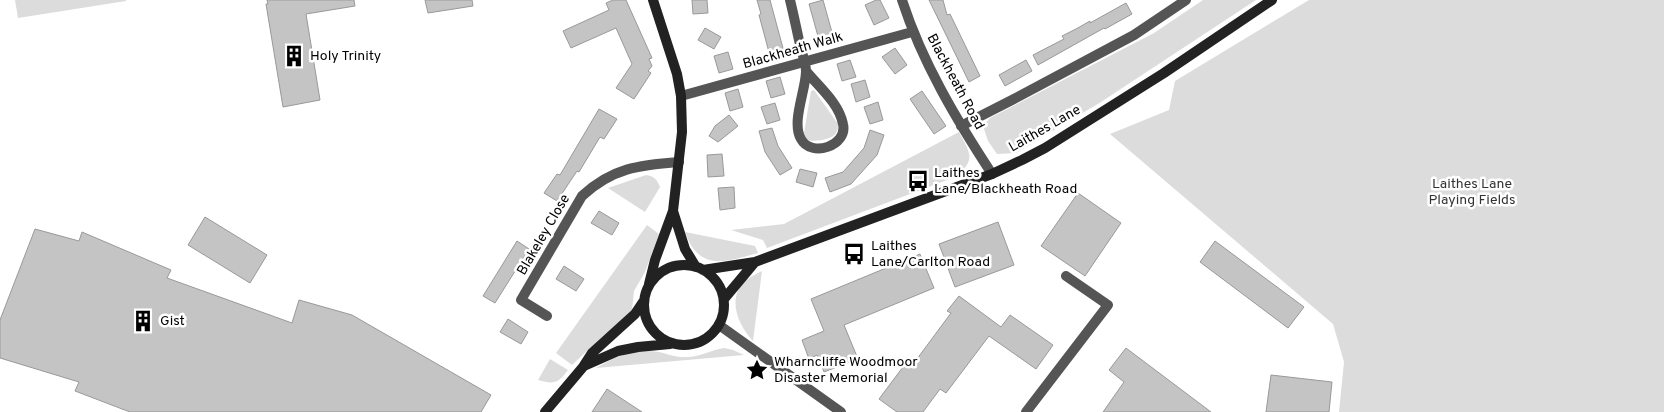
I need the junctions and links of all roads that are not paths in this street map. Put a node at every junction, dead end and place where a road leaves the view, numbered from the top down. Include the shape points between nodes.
1 (653, 0) edge
2 (790, 0) edge
3 (902, 0) edge
4 (1186, 0) edge
5 (1272, 0) edge
6 (912, 32) junction
7 (805, 67) junction
8 (681, 96) junction
9 (961, 126) junction
10 (679, 162) junction
11 (992, 174) junction
12 (673, 211) junction
13 (755, 262) junction
14 (699, 268) junction
15 (1066, 276) dead end
16 (649, 284) junction
17 (724, 299) junction
18 (643, 302) junction
19 (547, 316) dead end
20 (719, 325) junction
21 (670, 344) junction
22 (583, 367) junction
23 (545, 412) edge
24 (841, 412) edge
25 (1026, 412) edge

1 - 8 main road via 670,49
2 - 7 street
3 - 6 street, Blackheath Road
4 - 9 street via 1134,35
5 - 11 main road, Laithes Lane via 1045,148
6 - 7 street, Blackheath Walk
6 - 9 street, Blackheath Road
7 - 7 street via 833,102 844,126 842,136 828,148 808,147 798,132
7 - 8 street, Blackheath Walk
8 - 10 main road
9 - 11 street, Blackheath Road
10 - 12 main road
10 - 19 street, Blakeley Close via 649,164 606,177 582,196 521,300
11 - 13 main road, Laithes Lane
12 - 14 main road via 685,249
12 - 16 main road
13 - 14 main road, Laithes Lane
13 - 17 main road, Laithes Lane
14 - 16 main road via 670,267
14 - 17 main road via 714,279
15 - 25 street via 1108,305
16 - 18 main road
17 - 20 main road
18 - 21 main road via 647,323 653,332
18 - 22 main road via 635,314 592,352
20 - 21 main road via 704,341 693,345
20 - 24 street
21 - 22 main road via 618,351
22 - 23 main road

